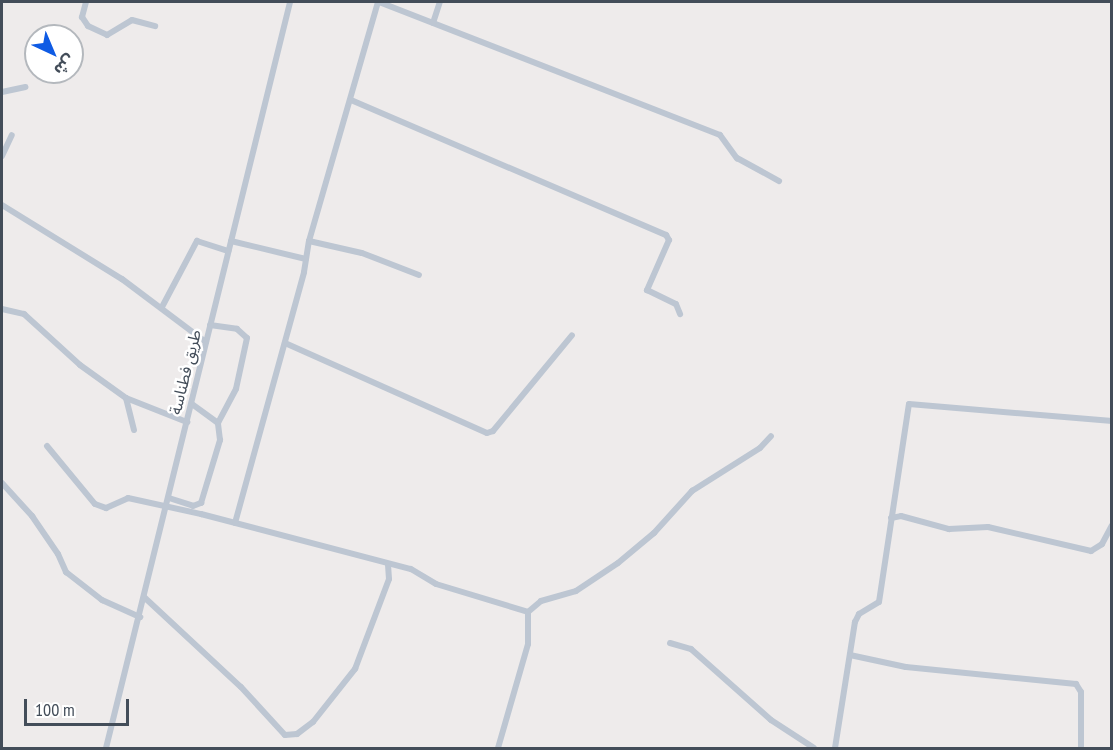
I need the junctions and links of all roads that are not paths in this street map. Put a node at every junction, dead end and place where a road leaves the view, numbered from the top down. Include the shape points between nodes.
1 (86, 2) edge
2 (290, 2) edge
3 (378, 2) edge
4 (440, 2) edge
5 (433, 23) junction
6 (155, 27) dead end
7 (25, 87) dead end
8 (2, 92) edge
9 (351, 100) junction
10 (12, 135) dead end
11 (2, 156) edge
12 (779, 181) dead end
13 (2, 205) edge
14 (231, 241) junction
15 (309, 241) junction
16 (228, 251) junction
17 (306, 259) junction
18 (419, 275) dead end
19 (162, 307) junction
20 (2, 309) edge
21 (680, 314) dead end
22 (210, 325) junction
23 (572, 335) dead end
24 (206, 342) junction
25 (285, 343) junction
26 (126, 398) junction
27 (192, 404) junction
28 (1112, 421) edge
29 (187, 422) junction
30 (218, 423) junction
31 (134, 430) dead end
32 (771, 436) dead end
33 (47, 446) dead end
34 (2, 483) edge
35 (169, 498) junction
36 (166, 506) junction
37 (891, 518) junction
38 (235, 523) junction
39 (1112, 525) edge
40 (388, 564) junction
41 (144, 597) junction
42 (528, 612) junction
43 (140, 617) junction
44 (670, 643) dead end
45 (850, 655) junction
46 (106, 748) edge
47 (498, 748) edge
48 (814, 748) edge
49 (835, 748) edge
50 (1081, 748) edge

1 - 6 street via 82,17 88,26 107,35 132,20
2 - 14 street, طريق فطناسة
3 - 5 street
3 - 9 street
4 - 5 street
5 - 12 street via 720,135 737,158
7 - 8 street
9 - 15 street
9 - 21 street via 666,235 669,240 647,290 676,304
10 - 11 street
13 - 19 street
14 - 16 street, طريق فطناسة
14 - 17 street
15 - 17 street
15 - 18 street via 362,253
16 - 19 street via 197,241
16 - 22 street, طريق فطناسة
17 - 25 street
19 - 24 street
20 - 26 street via 24,314 80,365
22 - 24 street, طريق فطناسة
22 - 30 street via 237,329 248,338 236,389
23 - 25 street via 488,433
24 - 27 street, طريق فطناسة
25 - 38 street
26 - 29 street
26 - 31 street
27 - 29 street, طريق فطناسة
27 - 30 street
28 - 37 street via 911,403 905,416
29 - 35 street, طريق فطناسة
30 - 35 street via 220,440 201,503 193,506
32 - 42 street via 751,454 692,491 654,533 618,564 568,596 541,601
33 - 36 street via 95,504 106,508 128,498
34 - 43 street via 32,516 66,572 102,600
35 - 36 street, طريق فطناسة
36 - 38 street
36 - 41 street, طريق فطناسة
37 - 39 street via 901,516 949,529 988,527 1091,551 1102,544
37 - 45 street via 879,603 856,618
38 - 40 street
40 - 41 street via 389,579 355,669 313,722 297,734 285,735 241,687
40 - 42 street via 411,569 436,584
41 - 43 street, طريق فطناسة
42 - 47 street via 528,644
43 - 46 street, طريق فطناسة
44 - 48 street via 691,650 771,720
45 - 49 street
45 - 50 street via 906,667 1076,684 1081,692

